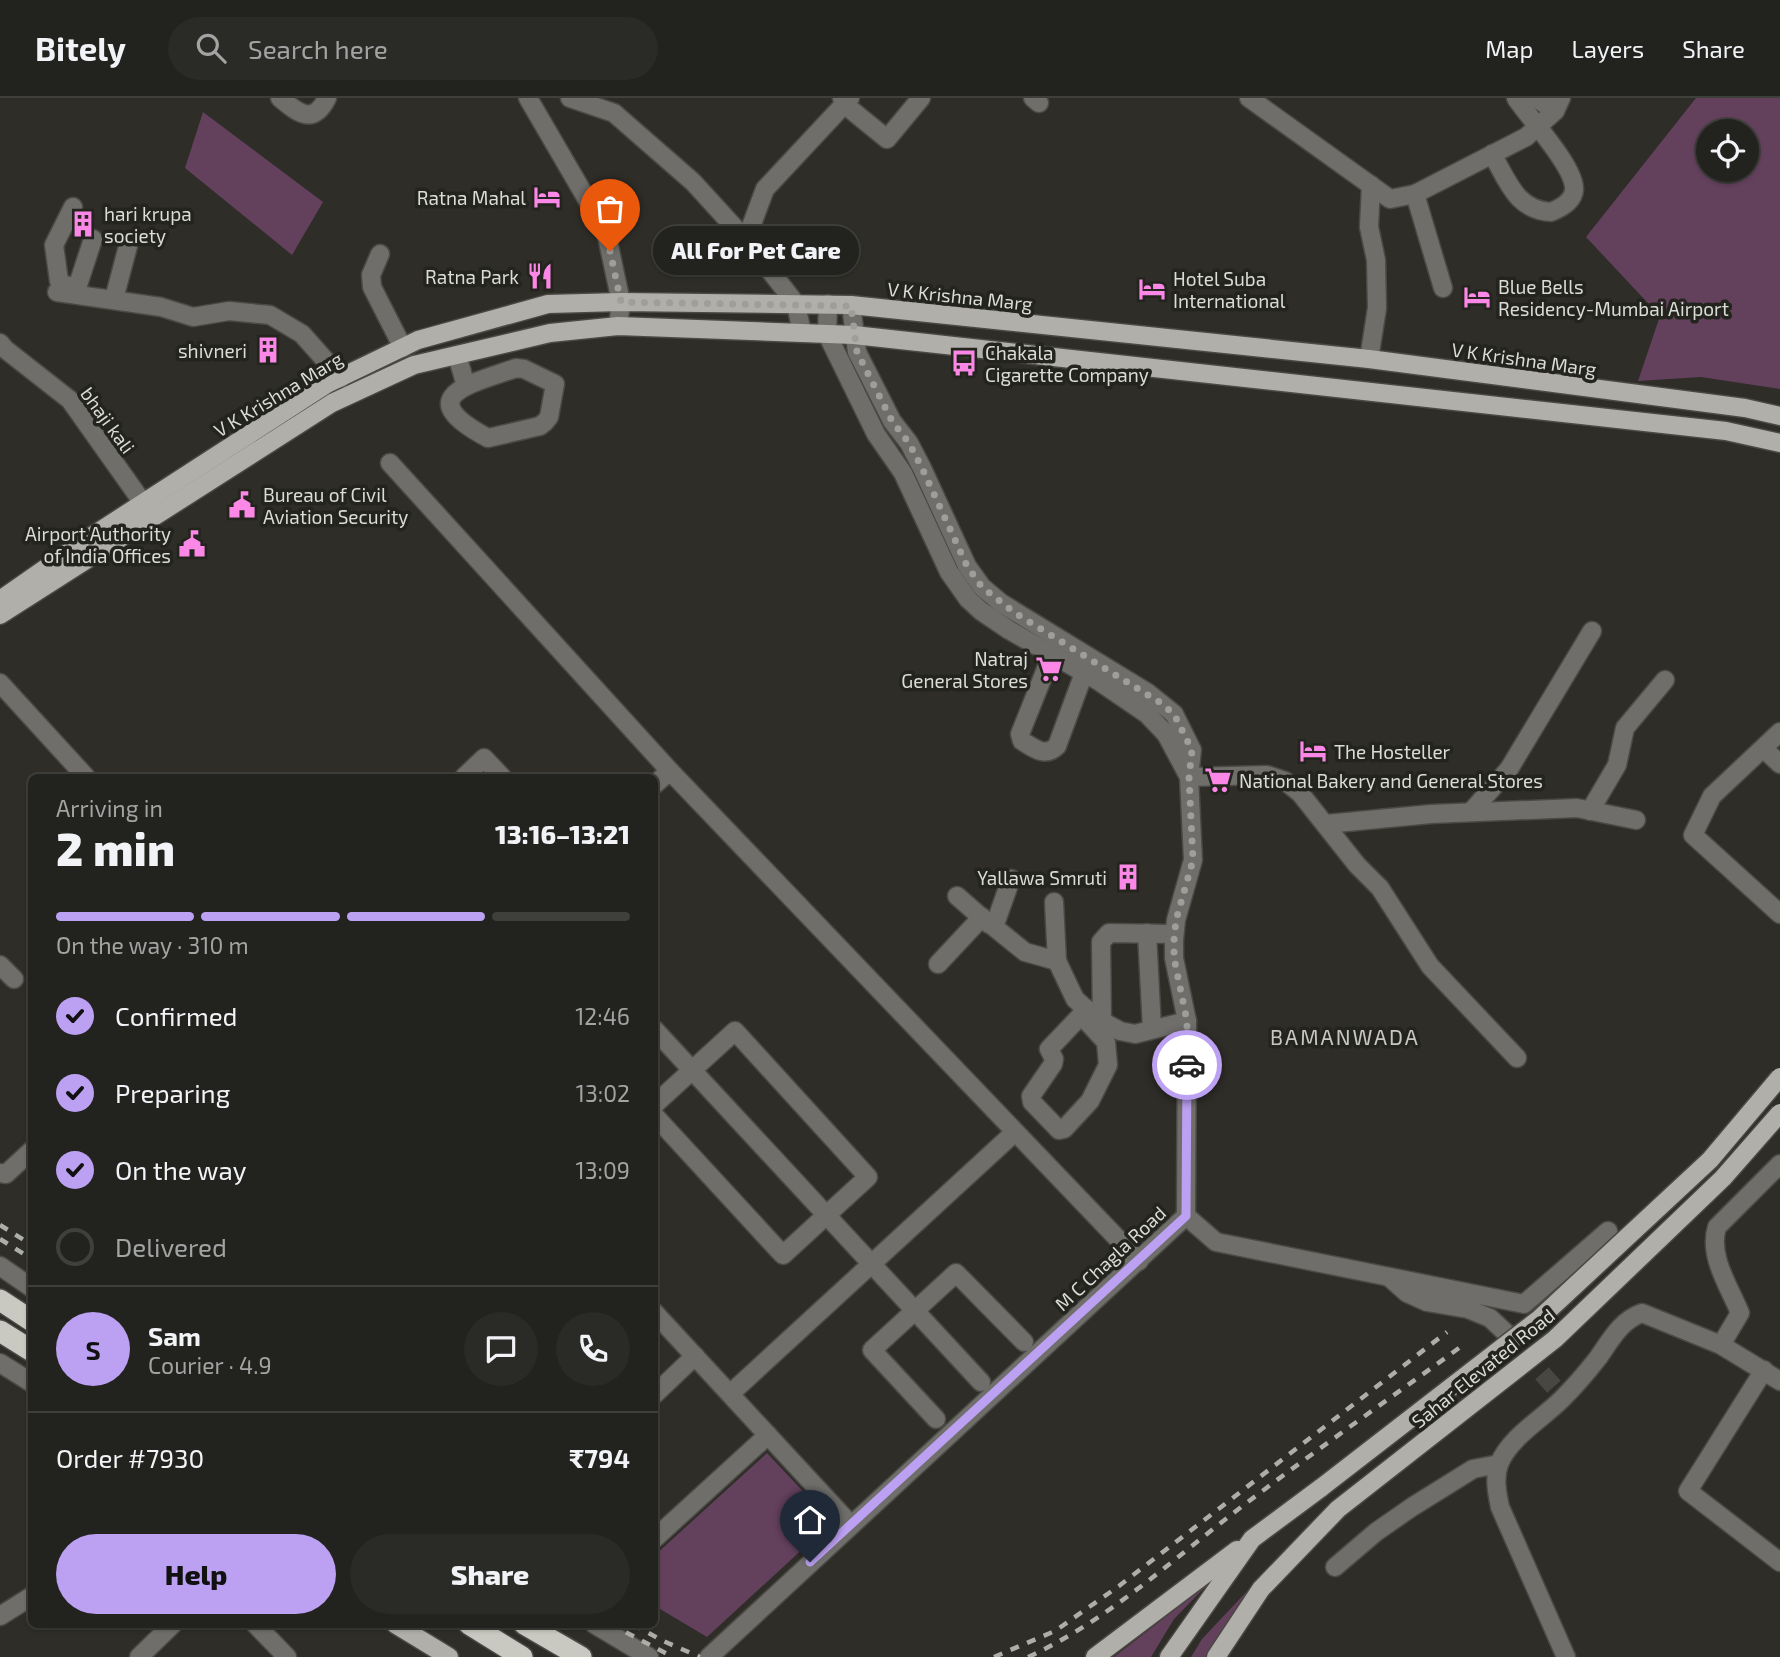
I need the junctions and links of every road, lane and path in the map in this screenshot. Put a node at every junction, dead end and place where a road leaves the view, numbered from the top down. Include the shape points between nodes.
1 (280, 98) edge
2 (327, 98) edge
3 (528, 98) edge
4 (570, 98) edge
5 (921, 98) edge
6 (1516, 98) edge
7 (1252, 99) edge
8 (1538, 99) edge
9 (845, 100) edge
10 (1558, 105) edge
11 (1538, 128) junction
12 (1492, 155) junction
13 (1371, 185) junction
14 (1415, 194) junction
15 (72, 207) dead end
16 (93, 239) dead end
17 (746, 240) junction
18 (128, 246) dead end
19 (380, 254) dead end
20 (1443, 288) dead end
21 (69, 290) junction
22 (114, 299) junction
23 (621, 302) junction
24 (796, 304) junction
25 (828, 304) junction
26 (851, 306) junction
27 (618, 326) junction
28 (802, 333) junction
29 (827, 334) junction
30 (854, 335) junction
31 (0, 343) edge
32 (490, 347) junction
33 (403, 348) junction
34 (457, 355) junction
35 (1369, 359) junction
36 (497, 375) junction
37 (341, 378) junction
38 (466, 386) junction
39 (1741, 408) junction
40 (1780, 416) edge
41 (1735, 433) junction
42 (1780, 443) edge
43 (390, 463) dead end
44 (143, 503) junction
45 (961, 555) junction
46 (945, 564) junction
47 (985, 590) junction
48 (1, 597) edge
49 (970, 600) junction
50 (0, 615) edge
51 (1592, 631) dead end
52 (1043, 656) junction
53 (1087, 668) junction
54 (1665, 680) dead end
55 (0, 683) edge
56 (1780, 732) edge
57 (1763, 749) junction
58 (1780, 764) edge
59 (670, 771) junction
60 (83, 774) edge
61 (467, 774) edge
62 (499, 774) edge
63 (1189, 777) junction
64 (658, 782) edge
65 (1590, 811) junction
66 (1471, 812) junction
67 (1636, 820) dead end
68 (1326, 824) junction
69 (1011, 879) dead end
70 (957, 897) dead end
71 (1054, 902) dead end
72 (1780, 914) edge
73 (988, 922) junction
74 (1147, 933) junction
75 (1174, 934) junction
76 (1056, 961) junction
77 (938, 964) dead end
78 (0, 965) edge
79 (14, 979) dead end
80 (1084, 1012) junction
81 (1102, 1021) junction
82 (1187, 1021) junction
83 (1152, 1030) junction
84 (658, 1033) edge
85 (1517, 1058) dead end
86 (692, 1070) junction
87 (1780, 1077) edge
88 (658, 1101) edge
89 (1780, 1113) edge
90 (658, 1119) edge
91 (1015, 1132) junction
92 (28, 1154) edge
93 (0, 1173) edge
94 (1776, 1177) edge
95 (826, 1216) junction
96 (1186, 1216) junction
97 (1608, 1231) dead end
98 (1139, 1261) junction
99 (871, 1264) junction
100 (0, 1266) edge
101 (1388, 1276) junction
102 (28, 1285) edge
103 (0, 1300) edge
104 (914, 1311) junction
105 (658, 1316) edge
106 (28, 1318) edge
107 (0, 1331) edge
108 (1506, 1333) tunnel mouth
109 (1024, 1342) dead end
110 (1721, 1346) junction
111 (28, 1348) edge
112 (695, 1356) junction
113 (0, 1363) edge
114 (1764, 1370) junction
115 (28, 1380) edge
116 (1780, 1381) edge
117 (981, 1382) dead end
118 (658, 1387) edge
119 (730, 1394) junction
120 (936, 1419) dead end
121 (768, 1435) junction
122 (1499, 1465) junction
123 (850, 1525) junction
124 (658, 1535) edge
125 (1252, 1539) junction
126 (1780, 1562) edge
127 (1335, 1567) dead end
128 (28, 1598) edge
129 (0, 1616) edge
130 (169, 1628) edge
131 (259, 1628) edge
132 (402, 1628) edge
133 (475, 1628) edge
134 (531, 1628) edge
135 (601, 1628) edge
136 (710, 1655) edge
137 (139, 1657) edge
138 (287, 1657) edge
139 (449, 1657) edge
140 (522, 1657) edge
141 (581, 1657) edge
142 (649, 1657) edge
143 (1095, 1657) edge
144 (1169, 1657) edge
145 (1216, 1657) edge
146 (1566, 1657) edge

1 - 2 street via 307,116 316,113
3 - 23 street via 606,232
4 - 17 street via 614,113 693,182
5 - 9 street via 887,139
6 - 11 street
7 - 13 street
8 - 10 street
9 - 17 street via 765,189
10 - 11 street
11 - 12 street
11 - 12 street via 1572,176 1572,195 1558,209 1547,212 1523,203
12 - 14 street
13 - 14 street via 1390,200
13 - 35 street via 1368,227 1376,260 1377,308
14 - 20 street
15 - 21 street via 54,248 59,281
16 - 21 street
17 - 24 street
18 - 22 street
19 - 33 street via 371,275 372,287
21 - 22 street
22 - 37 street via 193,317 229,311 270,315 302,334
23 - 24 main road, V K Krishna Marg
23 - 27 street
23 - 33 main road, V K Krishna Marg via 548,304
24 - 25 main road, V K Krishna Marg
24 - 28 street
25 - 26 main road, V K Krishna Marg
25 - 29 street, M C Chagla Road
26 - 30 street
26 - 35 main road, V K Krishna Marg
27 - 28 main road, V K Krishna Marg
27 - 32 main road, V K Krishna Marg via 550,333
28 - 29 main road, V K Krishna Marg
29 - 30 main road, V K Krishna Marg
29 - 46 street, M C Chagla Road via 876,434 903,473
30 - 41 main road, V K Krishna Marg
30 - 45 street via 857,352 918,460
31 - 44 street, bhaji kali via 70,400
32 - 34 main road, V K Krishna Marg
32 - 36 street
33 - 37 main road, V K Krishna Marg
34 - 38 street
34 - 50 main road, V K Krishna Marg via 414,365 332,403
35 - 39 main road, V K Krishna Marg
36 - 38 street
36 - 38 street via 520,368 554,382 545,422 485,437 452,411 451,397
37 - 44 main road, V K Krishna Marg
39 - 40 main road, V K Krishna Marg
39 - 41 main road
41 - 42 main road, V K Krishna Marg
43 - 59 street
44 - 48 main road, V K Krishna Marg
45 - 46 street
45 - 47 street
46 - 49 street, M C Chagla Road
47 - 49 street
47 - 53 street
49 - 52 street, M C Chagla Road
51 - 66 street via 1509,769
52 - 53 street, M C Chagla Road
52 - 53 street via 1020,734 1021,741 1044,753 1057,746
53 - 63 street, M C Chagla Road via 1159,725
54 - 65 street via 1625,727 1617,765
55 - 60 street
56 - 57 street
57 - 58 street
57 - 72 street via 1712,796 1693,835
59 - 64 street
59 - 91 street
61 - 62 street via 484,758
63 - 68 street via 1267,775 1300,793
63 - 75 street, M C Chagla Road via 1193,860
65 - 66 street
65 - 67 street
66 - 68 street
68 - 85 street via 1380,888 1430,966
69 - 73 street
70 - 73 street
71 - 76 street
73 - 76 street via 1025,952
73 - 77 street
74 - 75 street
74 - 81 street via 1104,936
74 - 83 street
75 - 82 street, M C Chagla Road via 1174,958
76 - 80 street
78 - 79 street
80 - 80 street via 1106,1042 1108,1065 1090,1101 1059,1130 1031,1096 1053,1064 1049,1049
80 - 81 street
81 - 83 street via 1135,1034
82 - 83 street
82 - 96 street, M C Chagla Road
84 - 86 street
86 - 88 street
86 - 95 street
86 - 95 street via 735,1031 869,1177
87 - 125 main road, Sahar Elevated Road, bridge via 1710,1160 1539,1319
89 - 145 main road, Sahar Elevated Road, bridge via 1723,1178 1555,1339 1338,1509 1261,1589
90 - 95 street via 783,1255
91 - 98 street
91 - 99 street
92 - 93 street via 6,1174
94 - 110 street via 1717,1227 1714,1251 1740,1313
95 - 99 street
96 - 98 street, M C Chagla Road
96 - 101 street via 1216,1242
97 - 101 street via 1524,1304
98 - 123 street, M C Chagla Road
99 - 104 street
99 - 119 street
100 - 102 street
101 - 108 street via 1407,1293 1427,1302 1468,1309 1490,1318
103 - 106 highway
104 - 109 street via 956,1273
104 - 117 street
104 - 120 street via 872,1350
105 - 112 street
107 - 111 highway
110 - 114 street
110 - 122 street via 1642,1313 1633,1316 1590,1368 1559,1393 1512,1444
112 - 118 street
112 - 119 street
113 - 115 street
114 - 116 street
114 - 126 street via 1688,1491
119 - 121 street
121 - 123 street
121 - 124 street
122 - 127 street via 1473,1469 1376,1532
122 - 146 street via 1500,1507
123 - 136 street, M C Chagla Road
125 - 143 main road, Sahar Elevated Road
125 - 144 main road
128 - 129 street
130 - 137 street
131 - 138 street
132 - 139 main road
133 - 140 highway
134 - 141 highway
135 - 142 street

